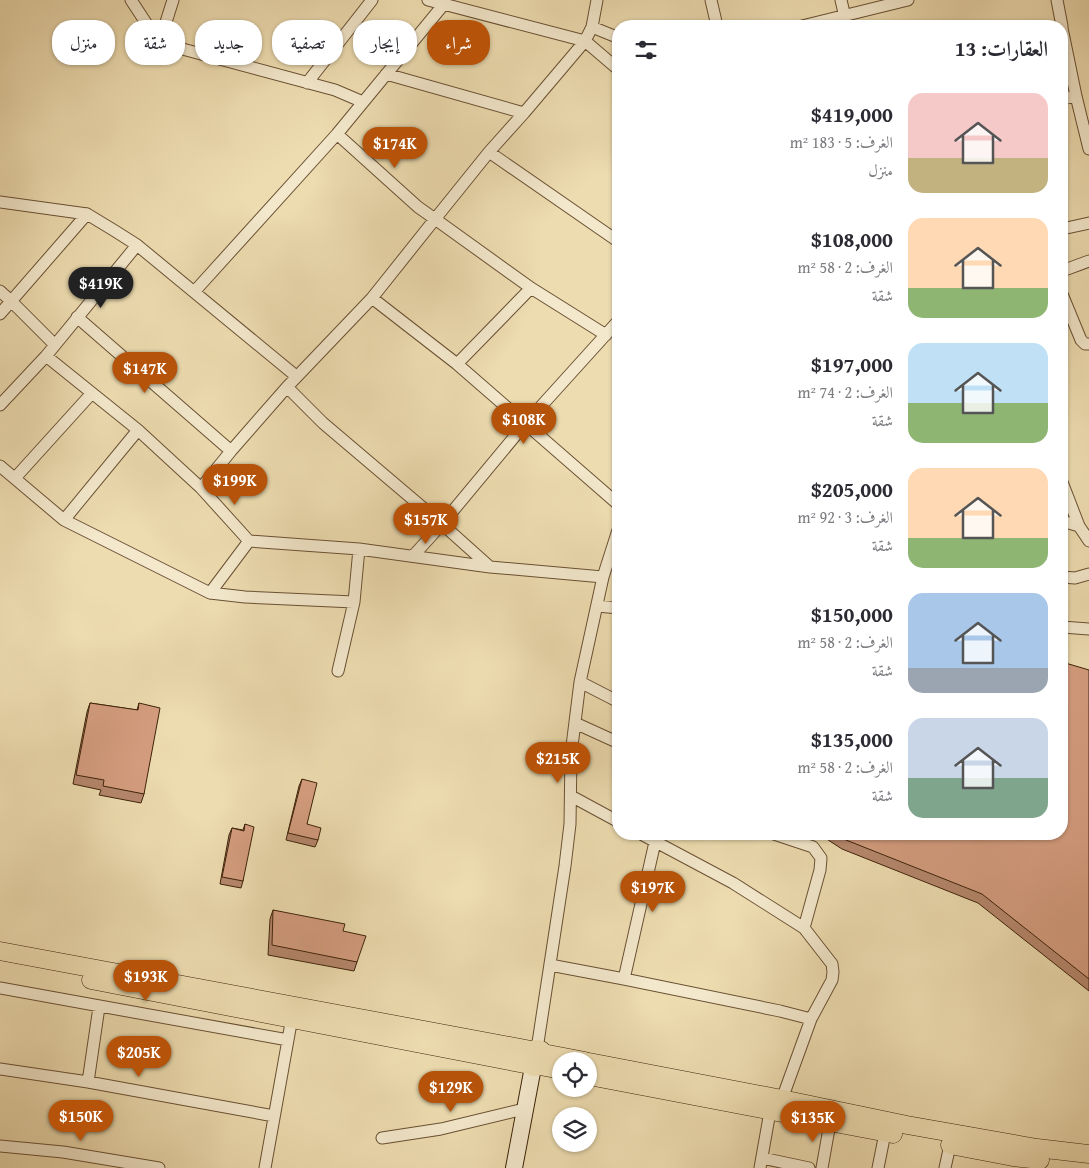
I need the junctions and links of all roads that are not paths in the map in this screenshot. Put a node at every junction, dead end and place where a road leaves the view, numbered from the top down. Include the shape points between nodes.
1 (131, 0) edge
2 (173, 0) edge
3 (372, 0) edge
4 (428, 0) edge
5 (597, 0) edge
6 (711, 0) edge
7 (841, 0) edge
8 (908, 0) edge
9 (1057, 0) edge
10 (444, 4) junction
11 (144, 20) edge
12 (167, 20) edge
13 (716, 20) edge
14 (846, 20) edge
15 (849, 20) edge
16 (1061, 20) edge
17 (592, 27) junction
18 (612, 35) edge
19 (585, 41) junction
20 (185, 50) edge
21 (1068, 57) edge
22 (612, 64) edge
23 (386, 74) junction
24 (308, 83) junction
25 (1076, 96) junction
26 (1068, 98) edge
27 (363, 102) junction
28 (524, 113) junction
29 (337, 134) junction
30 (1089, 149) edge
31 (489, 152) junction
32 (0, 202) edge
33 (87, 214) junction
34 (436, 219) junction
35 (1089, 223) edge
36 (1068, 228) edge
37 (612, 237) edge
38 (137, 245) junction
39 (1089, 260) edge
40 (1068, 269) edge
41 (531, 288) junction
42 (0, 291) edge
43 (194, 292) junction
44 (372, 298) junction
45 (11, 301) junction
46 (1068, 309) edge
47 (0, 314) edge
48 (77, 317) junction
49 (612, 328) edge
50 (606, 334) junction
51 (1089, 344) edge
52 (55, 345) junction
53 (46, 356) junction
54 (457, 364) junction
55 (296, 376) junction
56 (287, 387) junction
57 (92, 393) junction
58 (0, 405) edge
59 (525, 424) junction
60 (138, 430) junction
61 (230, 451) junction
62 (0, 466) edge
63 (15, 478) junction
64 (201, 488) junction
65 (1068, 498) edge
66 (612, 499) edge
67 (64, 520) junction
68 (1068, 523) edge
69 (442, 524) junction
70 (1079, 526) junction
71 (1089, 540) edge
72 (249, 541) junction
73 (359, 549) junction
74 (413, 556) junction
75 (612, 559) edge
76 (490, 566) junction
77 (1089, 574) edge
78 (603, 577) junction
79 (1068, 578) edge
80 (210, 593) junction
81 (354, 602) junction
82 (597, 606) junction
83 (612, 607) edge
84 (1068, 627) edge
85 (1089, 629) edge
86 (338, 671) dead end
87 (580, 682) junction
88 (612, 698) edge
89 (575, 722) junction
90 (612, 740) edge
91 (570, 796) junction
92 (612, 818) edge
93 (651, 840) edge
94 (792, 840) edge
95 (655, 842) junction
96 (804, 928) junction
97 (0, 951) edge
98 (0, 963) edge
99 (550, 965) junction
100 (624, 979) junction
101 (0, 988) edge
102 (99, 1007) junction
103 (293, 1012) junction
104 (811, 1019) junction
105 (288, 1040) junction
106 (536, 1058) junction
107 (552, 1059) edge
108 (597, 1064) edge
109 (552, 1066) edge
110 (0, 1070) edge
111 (597, 1077) edge
112 (88, 1082) junction
113 (775, 1102) junction
114 (524, 1109) junction
115 (274, 1116) junction
116 (830, 1123) junction
117 (886, 1127) junction
118 (382, 1138) dead end
119 (950, 1145) junction
120 (0, 1146) edge
121 (1089, 1154) edge
122 (761, 1163) edge
123 (1036, 1164) edge
124 (1089, 1165) edge
125 (159, 1168) edge
126 (266, 1168) edge
127 (514, 1168) edge
128 (809, 1168) edge
129 (822, 1168) edge
130 (878, 1168) edge
131 (946, 1168) edge

1 - 11 street
2 - 12 street
3 - 24 street
4 - 10 street
5 - 17 street
6 - 13 street
7 - 14 street
8 - 15 street
9 - 16 street
10 - 19 street
10 - 23 street
17 - 18 street
17 - 19 street
19 - 22 street
19 - 28 street
20 - 24 street
21 - 25 street
23 - 27 street
23 - 28 street
24 - 27 street
25 - 26 street
25 - 30 street
27 - 29 street
28 - 31 street
29 - 34 street via 418,207
29 - 43 street
31 - 34 street
31 - 37 street
32 - 33 street
33 - 38 street
33 - 45 street
34 - 41 street
34 - 44 street
35 - 36 street
38 - 43 street
38 - 48 street
39 - 40 street
41 - 50 street
41 - 54 street
42 - 45 street
43 - 55 street
44 - 54 street
44 - 55 street
45 - 47 street
45 - 52 street
46 - 51 street via 1081,340
48 - 52 street
48 - 61 street
49 - 50 street
50 - 59 street
52 - 53 street
53 - 57 street
53 - 58 street
54 - 59 street
55 - 56 street
56 - 61 street
56 - 69 street via 323,423
57 - 60 street
57 - 63 street
59 - 66 street
59 - 69 street
60 - 64 street
60 - 67 street
61 - 64 street
62 - 63 street
63 - 67 street
64 - 72 street
65 - 70 street
67 - 80 street
68 - 70 street
69 - 74 street
69 - 76 street
70 - 71 street
72 - 73 street
72 - 80 street
73 - 74 street
73 - 81 street
74 - 76 street
75 - 78 street
76 - 78 street
77 - 79 street
78 - 82 street
80 - 81 street
81 - 86 street
82 - 83 street
82 - 87 street
84 - 85 street
87 - 88 street
87 - 89 street
89 - 90 street
89 - 91 street
91 - 92 street
91 - 99 street via 570,824
93 - 95 street
94 - 96 street via 813,847 821,858
95 - 96 street via 733,883
95 - 100 street
96 - 104 street via 832,964 833,972
97 - 103 main road
98 - 103 main road
99 - 100 street
99 - 106 street
100 - 104 street
101 - 102 street
102 - 105 street
102 - 112 street
103 - 105 street
103 - 106 main road
104 - 113 street
105 - 115 street
106 - 107 main road
106 - 109 main road
106 - 114 main road
108 - 113 main road
110 - 112 street
111 - 113 main road
112 - 115 street
113 - 116 main road
113 - 117 main road
113 - 122 street
114 - 118 street via 441,1129
114 - 127 main road
115 - 126 street
116 - 117 main road
116 - 129 street
117 - 119 main road
117 - 121 main road
117 - 130 street
119 - 123 main road
119 - 131 street
120 - 125 street via 63,1152
122 - 128 street
123 - 124 main road

